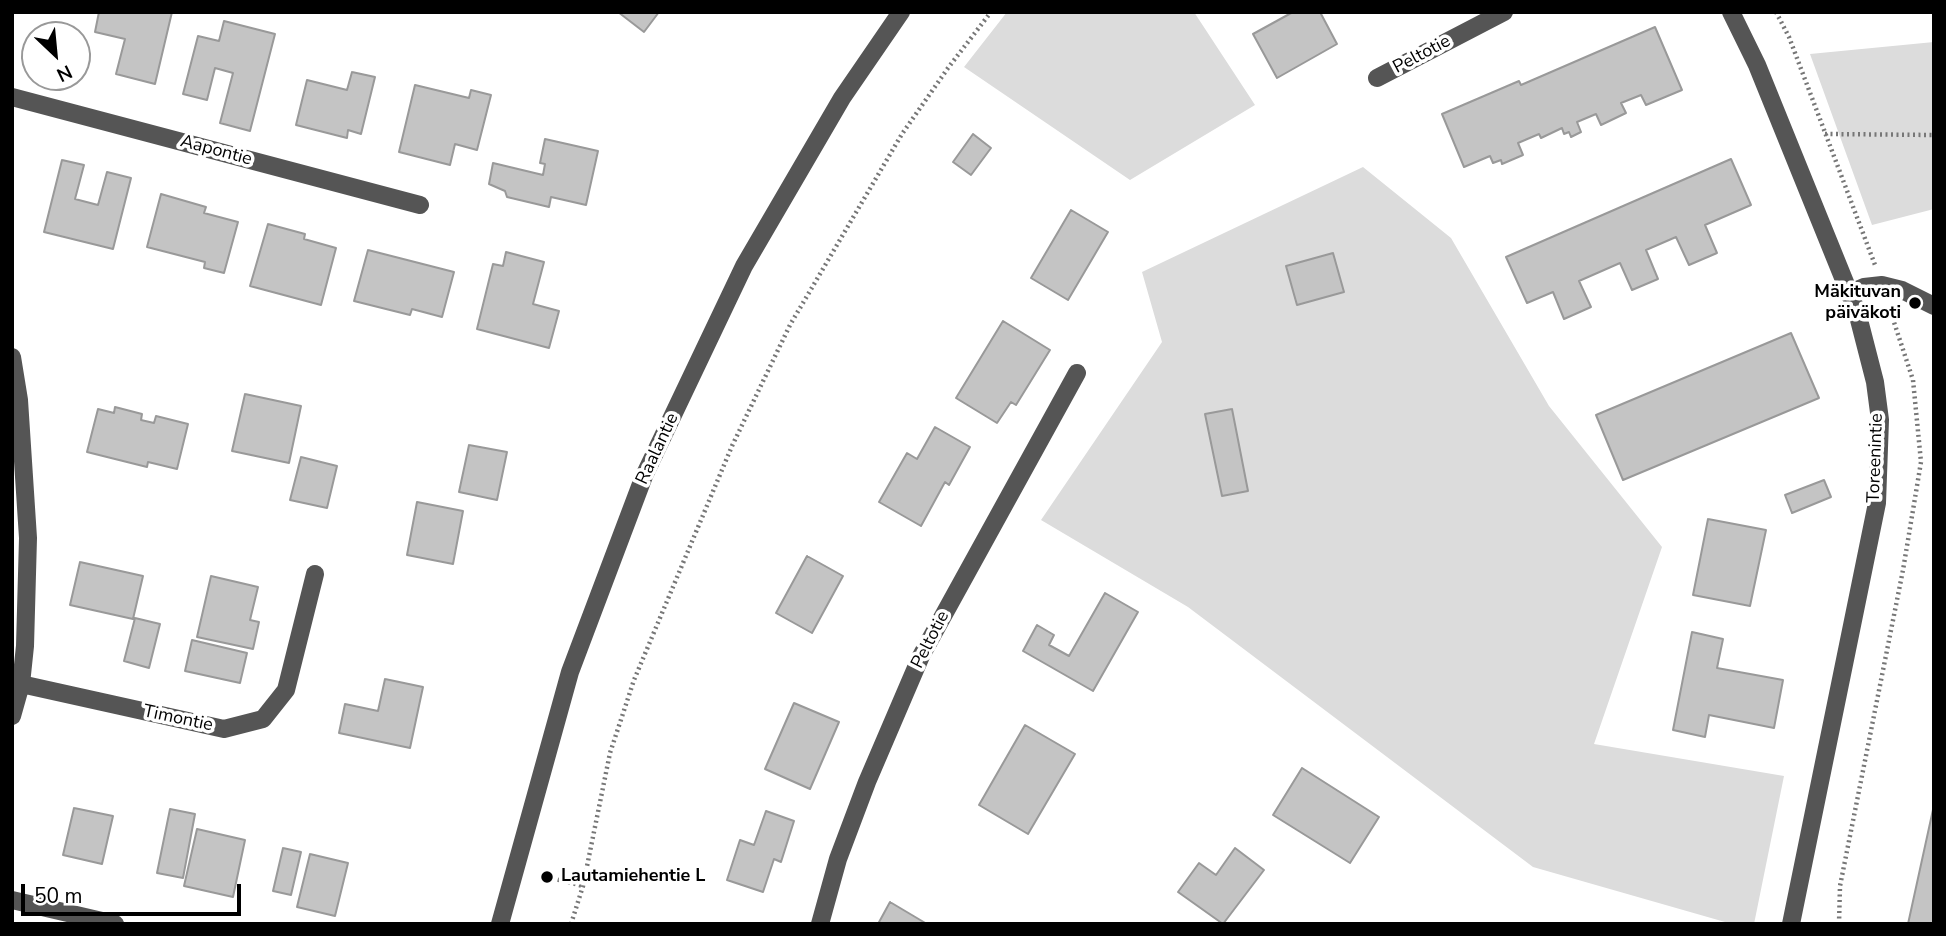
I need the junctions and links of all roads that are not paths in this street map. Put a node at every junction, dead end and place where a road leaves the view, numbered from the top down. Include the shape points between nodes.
1 (901, 12) edge
2 (1504, 12) edge
3 (1731, 12) edge
4 (1377, 78) dead end
5 (12, 97) edge
6 (420, 205) dead end
7 (1850, 293) junction
8 (1934, 306) edge
9 (12, 357) edge
10 (1077, 373) dead end
11 (315, 574) dead end
12 (21, 684) junction
13 (12, 716) edge
14 (12, 900) edge
15 (115, 924) edge
16 (500, 924) edge
17 (820, 924) edge
18 (1791, 924) edge

1 - 16 street, Raalantie via 842,99 744,267 644,476 570,672
2 - 4 street, Peltotie
3 - 7 street, Toreenintie
5 - 6 street, Aapontie
7 - 8 street via 1882,285
7 - 18 street, Toreenintie via 1875,383 1880,420 1877,503
9 - 12 street via 28,538
10 - 17 street, Peltotie via 922,656 867,782
11 - 12 street, Timontie via 286,690 263,719 223,729
12 - 13 street
14 - 15 street

